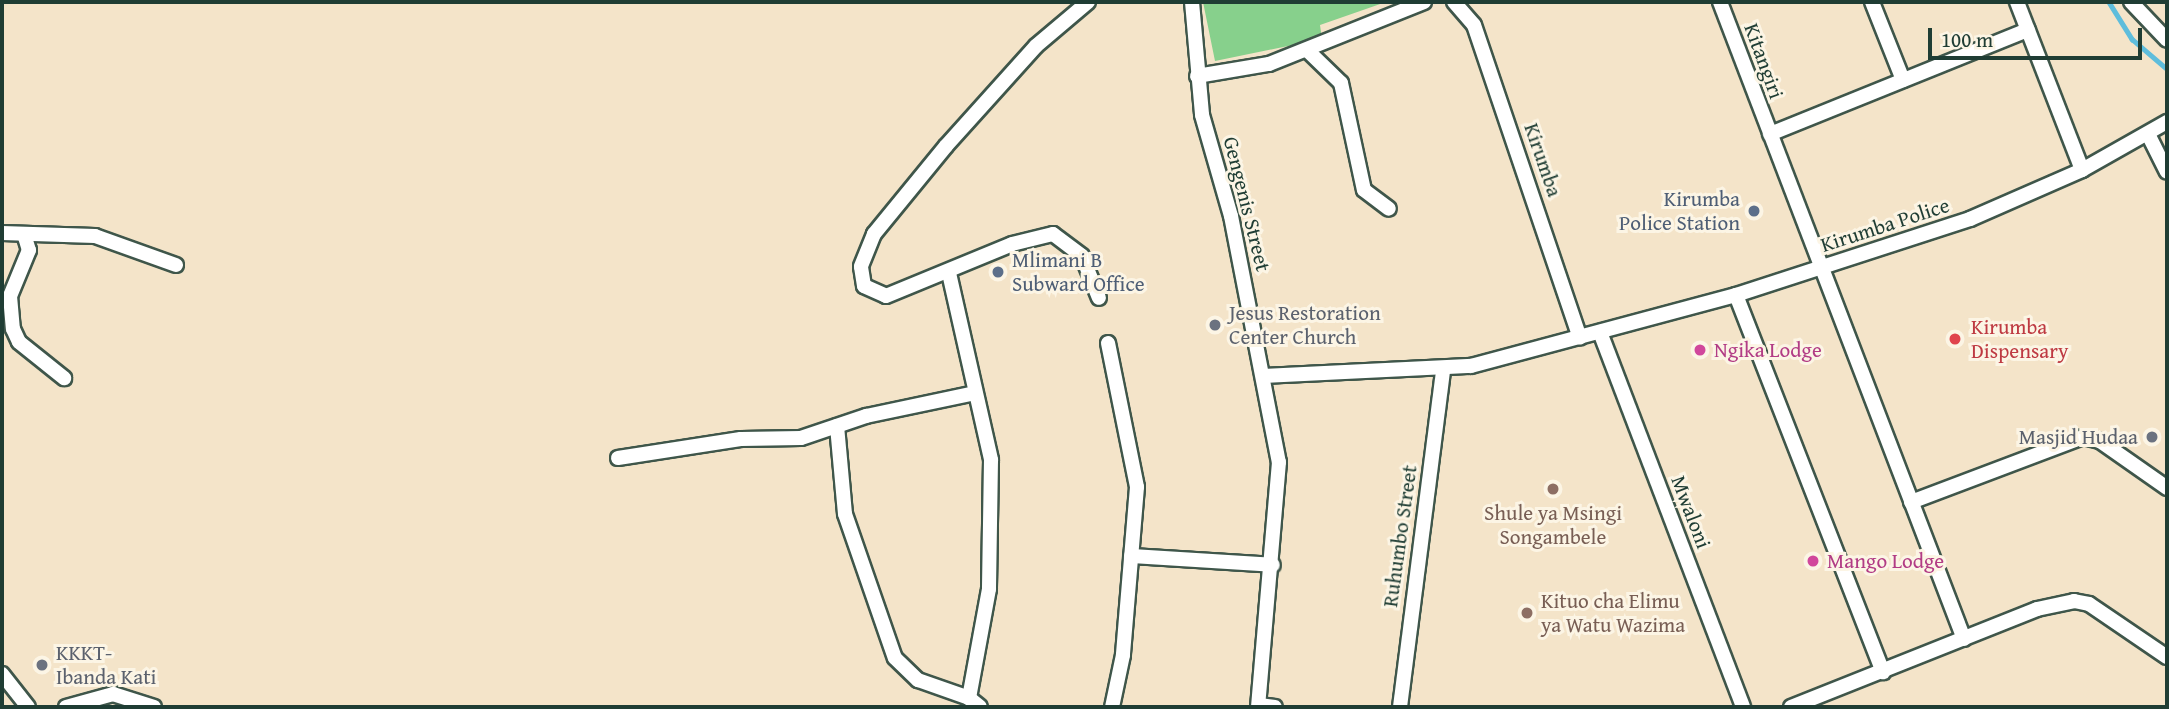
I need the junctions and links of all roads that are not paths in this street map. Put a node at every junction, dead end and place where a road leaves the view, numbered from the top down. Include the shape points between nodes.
1 (1088, 2) edge
2 (1192, 2) edge
3 (1424, 2) edge
4 (1454, 2) edge
5 (1720, 2) edge
6 (1872, 2) edge
7 (2017, 2) edge
8 (2131, 2) edge
9 (2028, 30) junction
10 (2167, 40) edge
11 (1308, 51) junction
12 (1197, 76) junction
13 (1903, 80) junction
14 (2167, 122) edge
15 (1770, 134) junction
16 (2148, 134) junction
17 (2082, 170) junction
18 (2167, 172) edge
19 (1389, 209) dead end
20 (2, 233) edge
21 (24, 234) junction
22 (176, 265) dead end
23 (1820, 271) junction
24 (949, 273) junction
25 (1736, 295) junction
26 (1099, 298) dead end
27 (1600, 332) junction
28 (1580, 338) junction
29 (1108, 342) dead end
30 (1443, 370) junction
31 (1265, 376) junction
32 (64, 378) dead end
33 (975, 393) junction
34 (837, 426) junction
35 (618, 458) dead end
36 (2167, 488) edge
37 (1911, 502) junction
38 (1131, 556) junction
39 (1273, 565) junction
40 (1964, 639) junction
41 (2167, 657) edge
42 (1883, 672) junction
43 (2, 674) edge
44 (975, 703) edge
45 (1259, 706) edge
46 (28, 707) edge
47 (65, 707) edge
48 (154, 707) edge
49 (1112, 707) edge
50 (1275, 707) edge
51 (1400, 707) edge
52 (1743, 707) edge
53 (1791, 707) edge

1 - 24 street via 1036,46 946,146 874,234 861,267 864,286 886,296
2 - 12 street, Gengenis Street
3 - 11 street
4 - 28 street, Kirumba via 1474,25
5 - 15 street, Kitangiri
6 - 13 street
7 - 9 street
8 - 10 street
9 - 13 street
9 - 17 street
11 - 12 street via 1269,64
11 - 19 street via 1341,83 1364,190
12 - 31 street, Gengenis Street via 1202,115 1219,163
13 - 15 street
14 - 16 street, Kirumba Police
15 - 23 street, Kirumba Police
16 - 17 street, Kirumba Police
16 - 18 street
17 - 23 street, Kirumba Police via 1970,219
20 - 21 street
21 - 22 street via 95,236
21 - 32 street via 29,250 10,296 13,330 19,342
23 - 25 street
23 - 37 street
24 - 26 street via 1012,244 1053,234 1082,256
24 - 33 street
25 - 27 street
25 - 42 street
27 - 28 street
27 - 52 street, Mwaloni
28 - 30 street
29 - 38 street via 1137,487
30 - 31 street
30 - 51 street, Ruhumbo Street
31 - 39 street, Gengenis Street via 1279,462
33 - 34 street
33 - 44 street via 991,460 991,550
34 - 35 street via 801,438 741,439
34 - 44 street via 845,514 895,658 918,680
36 - 37 street via 2100,441 2083,437
37 - 40 street
38 - 39 street
38 - 49 street via 1123,654
39 - 45 street, Gengenis Street
40 - 41 street via 2037,609 2074,601 2089,604
40 - 42 street
42 - 53 street
43 - 46 street
45 - 50 street
47 - 48 street via 113,694

